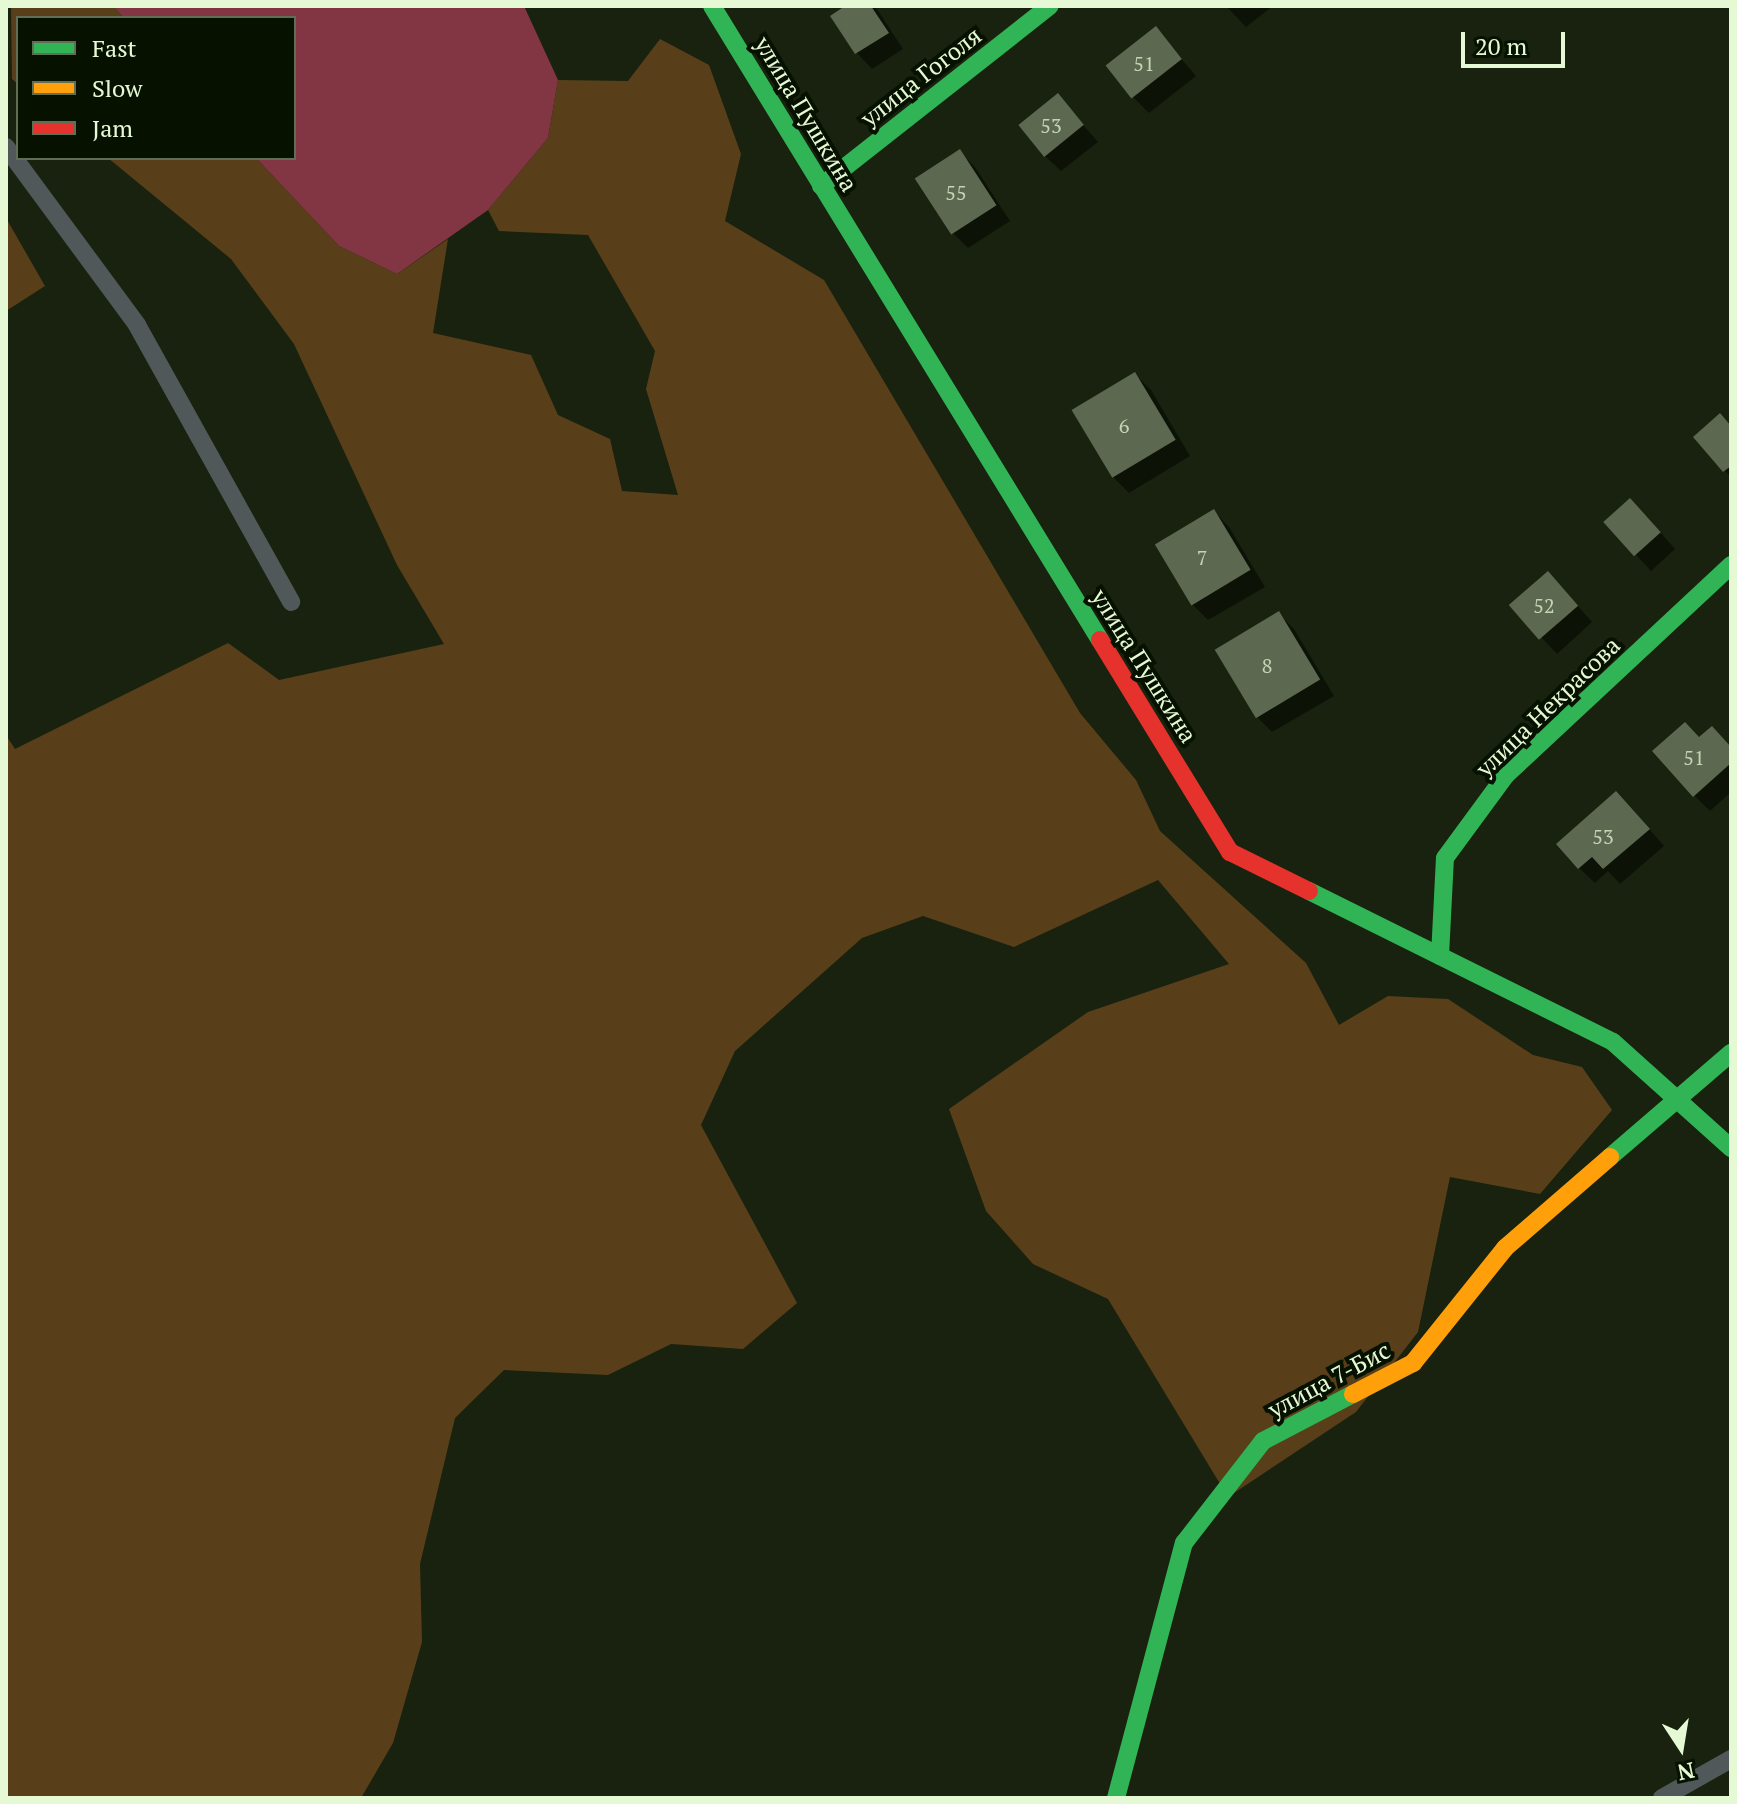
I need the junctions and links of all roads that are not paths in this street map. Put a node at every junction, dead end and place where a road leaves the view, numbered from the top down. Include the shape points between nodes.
1 (712, 6) edge
2 (1050, 6) edge
3 (6, 147) edge
4 (821, 186) junction
5 (1731, 565) edge
6 (291, 602) dead end
7 (1440, 956) junction
8 (1731, 1053) edge
9 (1677, 1099) junction
10 (1731, 1148) edge
11 (1731, 1759) edge
12 (1116, 1798) edge
13 (1662, 1798) edge

1 - 4 street, улица Пушкина
2 - 4 street, улица Гоголя
3 - 6 lane via 137,325
4 - 7 street, улица Пушкина via 1230,852
5 - 7 street, улица Некрасова via 1506,775 1445,858
7 - 9 street, улица Пушкина via 1613,1042
8 - 9 street, улица 7-Бис
9 - 10 street, улица Пушкина
9 - 12 street, улица 7-Бис via 1505,1248 1413,1363 1263,1441 1184,1543
11 - 13 lane

